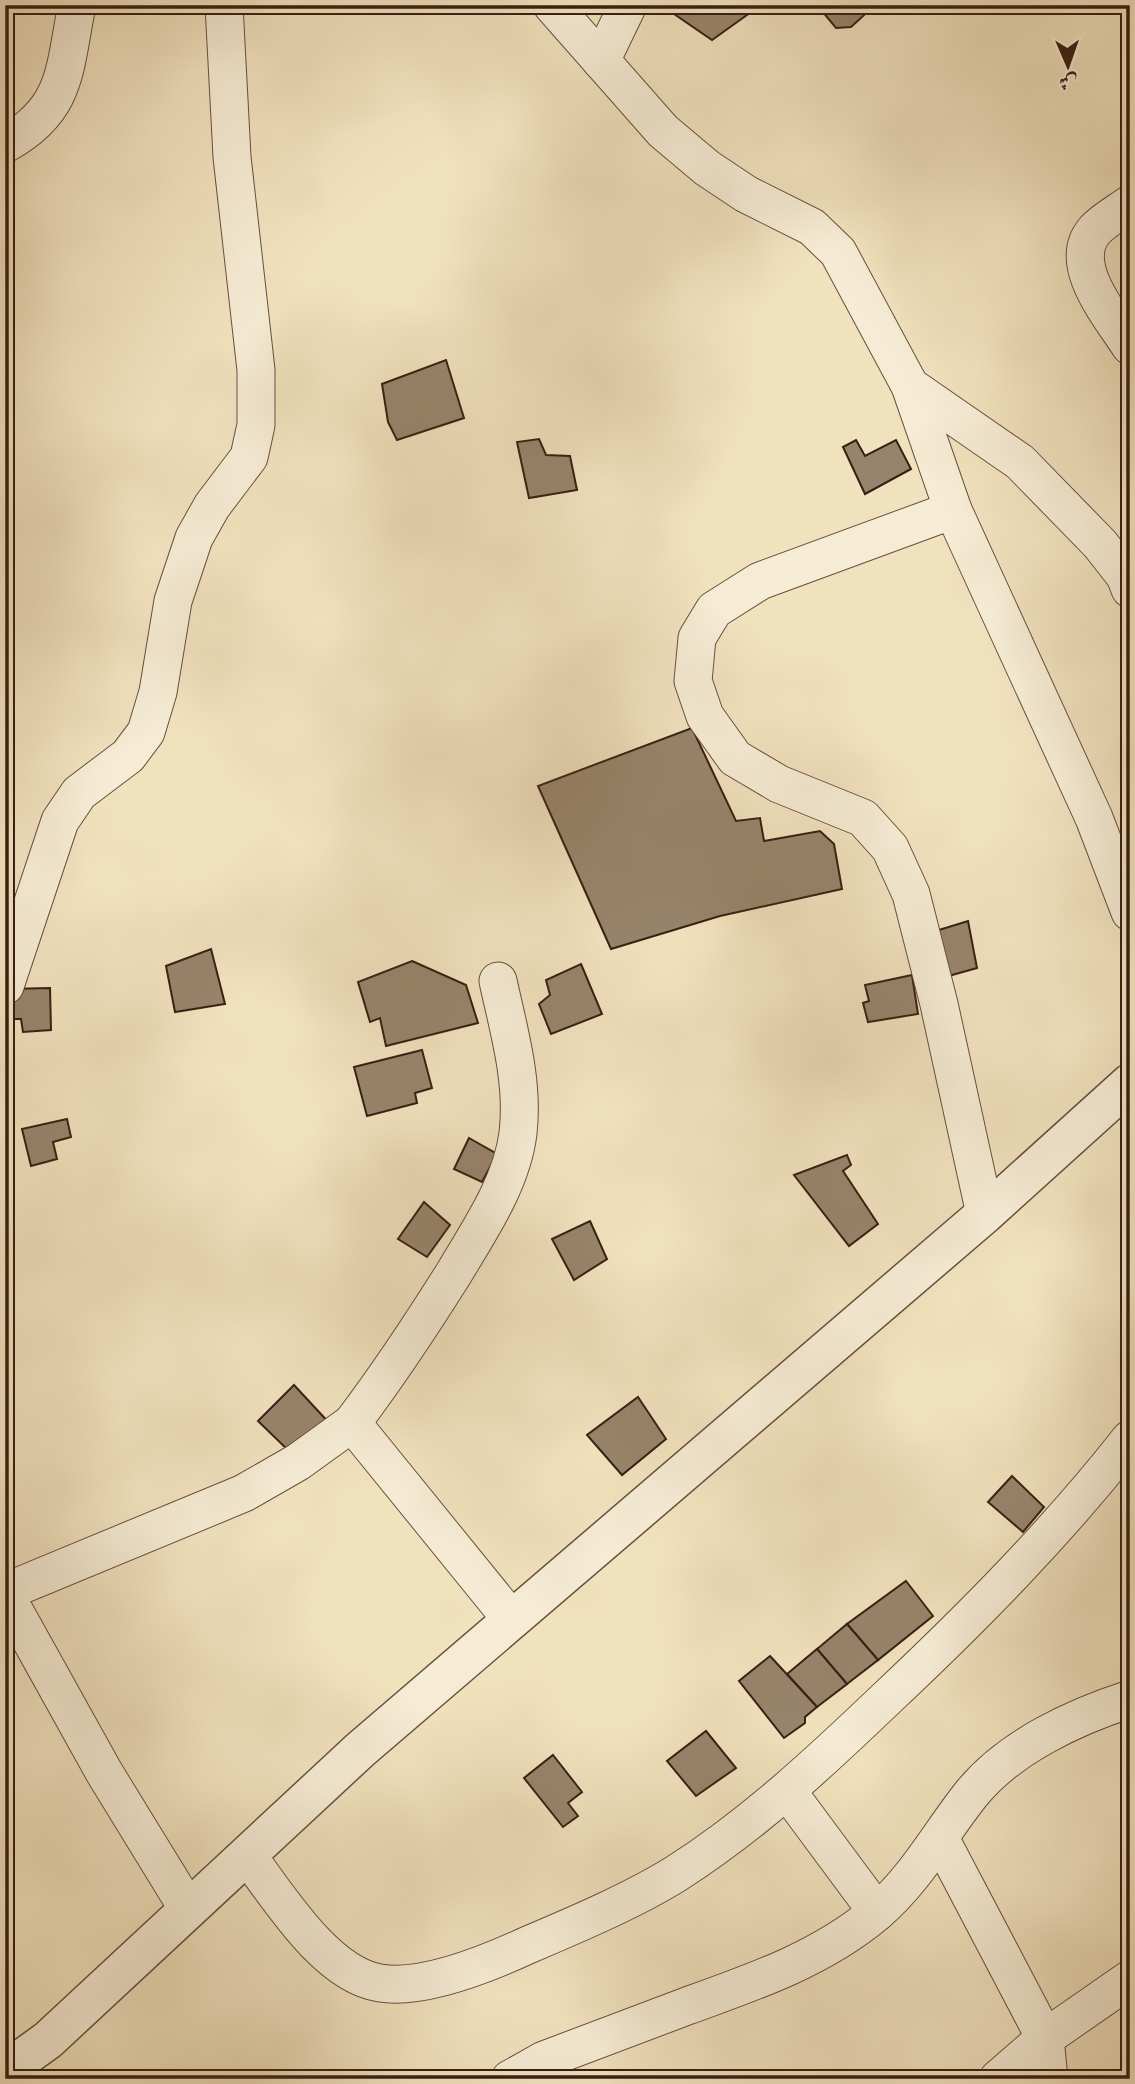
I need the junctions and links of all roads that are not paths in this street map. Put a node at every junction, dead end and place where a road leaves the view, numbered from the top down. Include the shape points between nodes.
1 (77, 5) edge
2 (224, 5) edge
3 (552, 5) edge
4 (628, 5) edge
5 (601, 61) junction
6 (5, 144) edge
7 (1130, 204) edge
8 (1130, 346) edge
9 (910, 386) junction
10 (953, 510) junction
11 (1130, 589) edge
12 (18, 904) edge
13 (1130, 912) edge
14 (498, 981) dead end
15 (5, 986) edge
16 (1130, 1083) edge
17 (985, 1214) junction
18 (352, 1423) junction
19 (1130, 1439) edge
20 (5, 1593) edge
21 (512, 1620) junction
22 (1130, 1699) edge
23 (793, 1800) junction
24 (940, 1838) junction
25 (247, 1855) junction
26 (872, 1905) junction
27 (188, 1909) junction
28 (1130, 1979) edge
29 (1045, 2038) junction
30 (5, 2071) edge
31 (510, 2079) edge
32 (998, 2079) edge
33 (1049, 2079) edge

1 - 6 street via 60,93 27,132
2 - 12 street via 232,157 256,370 256,425 249,457 194,538 173,601 158,692 146,732 128,756 79,793
3 - 5 street
4 - 5 street
5 - 9 street via 663,131 708,168 746,194 812,227 838,252
7 - 8 street via 1095,229 1087,243 1086,260 1096,293
9 - 10 street
9 - 11 street via 1020,462 1100,544
10 - 13 street via 1094,818
10 - 17 street via 760,581 713,610 697,638 693,681 705,716 735,758 779,784 863,818 890,848 911,894
12 - 15 street
14 - 18 street via 519,1076 518,1135 504,1182 398,1364
16 - 17 street
17 - 21 street
18 - 20 street via 244,1493
18 - 21 street
19 - 23 street via 1066,1518
20 - 27 street via 104,1772
21 - 25 street via 360,1750
22 - 24 street via 1051,1732 1010,1759 974,1792
23 - 25 street via 676,1874 554,1934 476,1968 419,1980 381,1983 356,1975 332,1959
23 - 26 street
24 - 26 street via 910,1878
24 - 29 street
25 - 27 street
26 - 31 street via 834,1943 782,1972 544,2060
27 - 30 street via 48,2040
28 - 29 street
29 - 32 street
29 - 33 street

